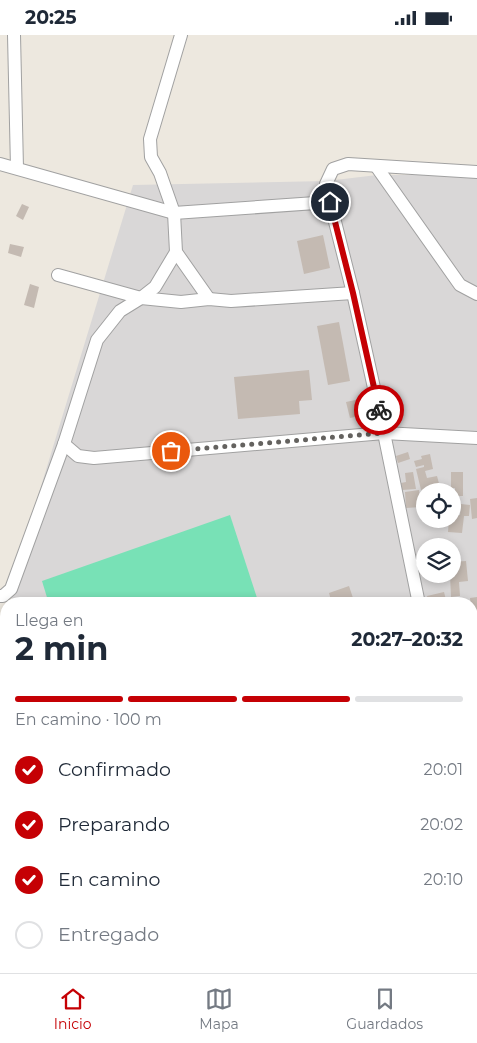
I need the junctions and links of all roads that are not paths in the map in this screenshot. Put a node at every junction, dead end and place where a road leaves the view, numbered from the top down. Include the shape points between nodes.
1 (14, 35) edge
2 (182, 35) edge
3 (0, 163) edge
4 (376, 166) junction
5 (17, 168) junction
6 (477, 172) edge
7 (330, 202) junction
8 (174, 213) junction
9 (176, 252) junction
10 (58, 275) dead end
11 (353, 293) junction
12 (477, 294) edge
13 (142, 298) junction
14 (209, 299) junction
15 (384, 433) junction
16 (477, 438) edge
17 (64, 444) junction
18 (0, 597) edge
19 (419, 597) edge

1 - 5 street
2 - 8 street via 150,139 151,157
3 - 5 street
4 - 6 street
4 - 7 street via 348,164 333,169 326,184
4 - 12 street via 460,285
5 - 8 street
7 - 8 street
7 - 11 street
8 - 9 street
9 - 13 street via 155,287
9 - 14 street
10 - 13 street
11 - 14 street via 230,301
11 - 15 street
13 - 14 street via 181,302
13 - 17 street via 120,311 98,340
15 - 16 street
15 - 17 street via 94,458 78,456
15 - 19 street
17 - 18 street via 11,589

